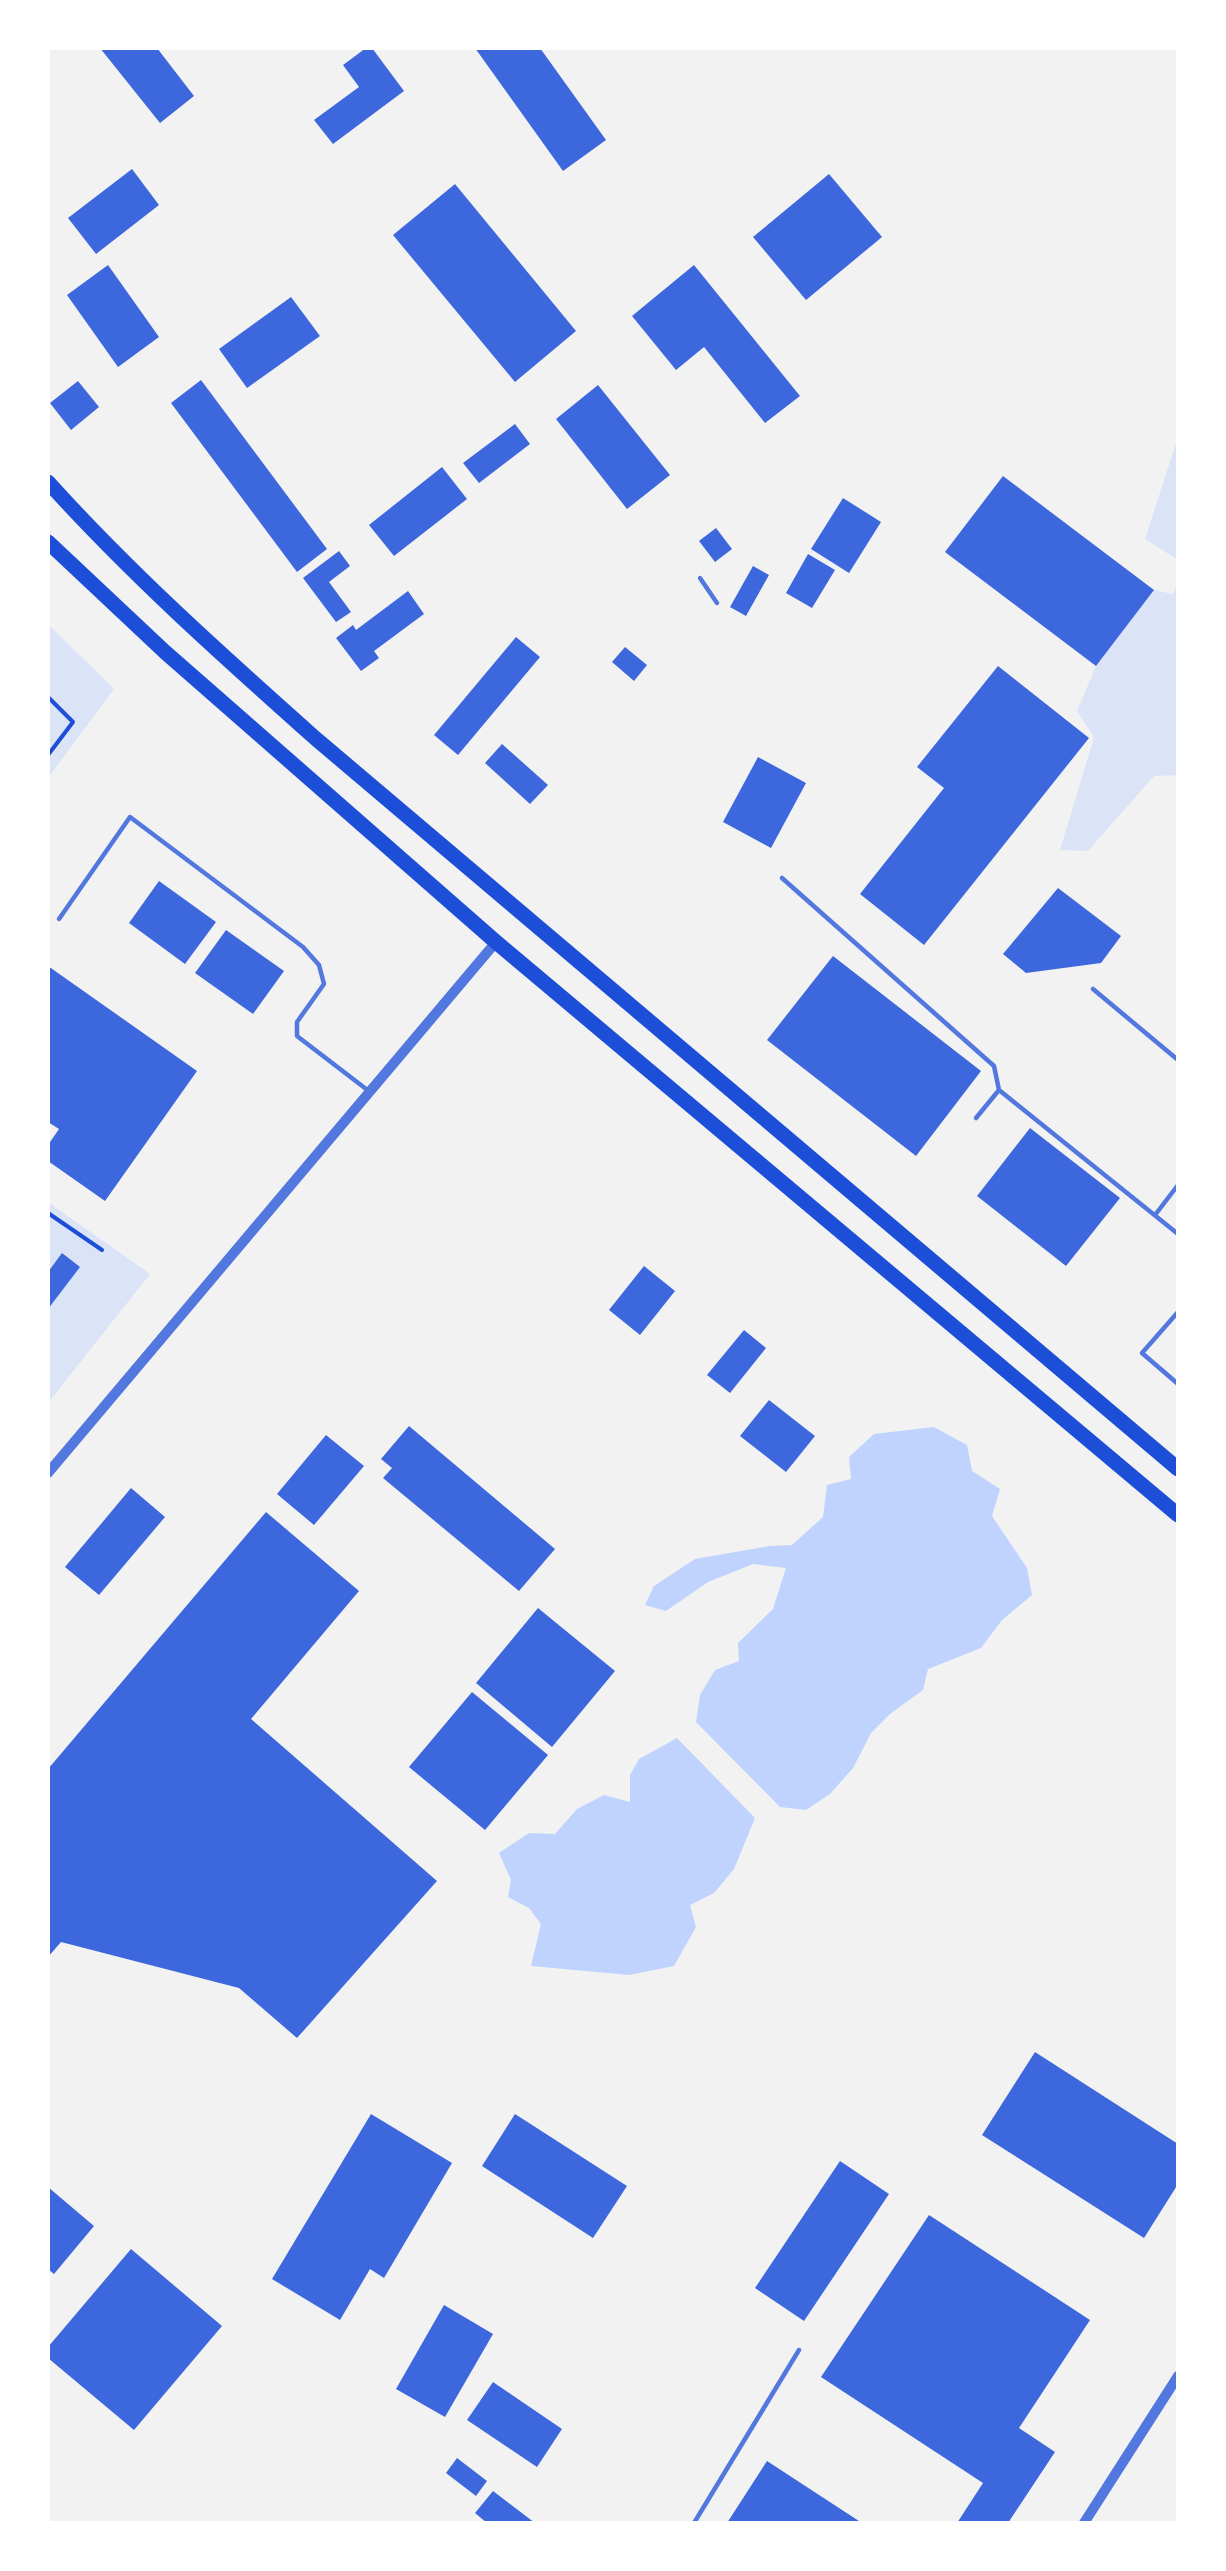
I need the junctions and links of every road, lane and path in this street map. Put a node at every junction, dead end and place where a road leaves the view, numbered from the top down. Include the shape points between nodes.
1 (48, 482) edge
2 (48, 542) edge
3 (700, 578) dead end
4 (717, 603) dead end
5 (48, 697) edge
6 (48, 755) edge
7 (783, 878) dead end
8 (59, 919) dead end
9 (496, 942) junction
10 (1093, 989) dead end
11 (1178, 1060) edge
12 (999, 1090) junction
13 (369, 1092) junction
14 (976, 1118) dead end
15 (1178, 1185) edge
16 (48, 1213) edge
17 (1155, 1215) junction
18 (1178, 1234) edge
19 (102, 1250) dead end
20 (1178, 1312) edge
21 (1178, 1384) edge
22 (1178, 1469) edge
23 (48, 1473) edge
24 (1178, 1515) edge
25 (799, 2350) dead end
26 (1178, 2376) edge
27 (694, 2523) edge
28 (1083, 2523) edge

1 - 22 main road via 190,627 315,738
2 - 9 main road via 173,659
3 - 4 lane
5 - 6 path via 73,722
7 - 12 lane via 994,1066
8 - 13 lane via 130,817 303,946 319,965 324,984 297,1022 297,1036
9 - 13 street
9 - 24 main road
10 - 11 lane
12 - 14 lane
12 - 17 lane
13 - 23 street
15 - 17 lane
16 - 19 path
17 - 18 lane
20 - 21 lane via 1142,1353
25 - 27 lane
26 - 28 street

